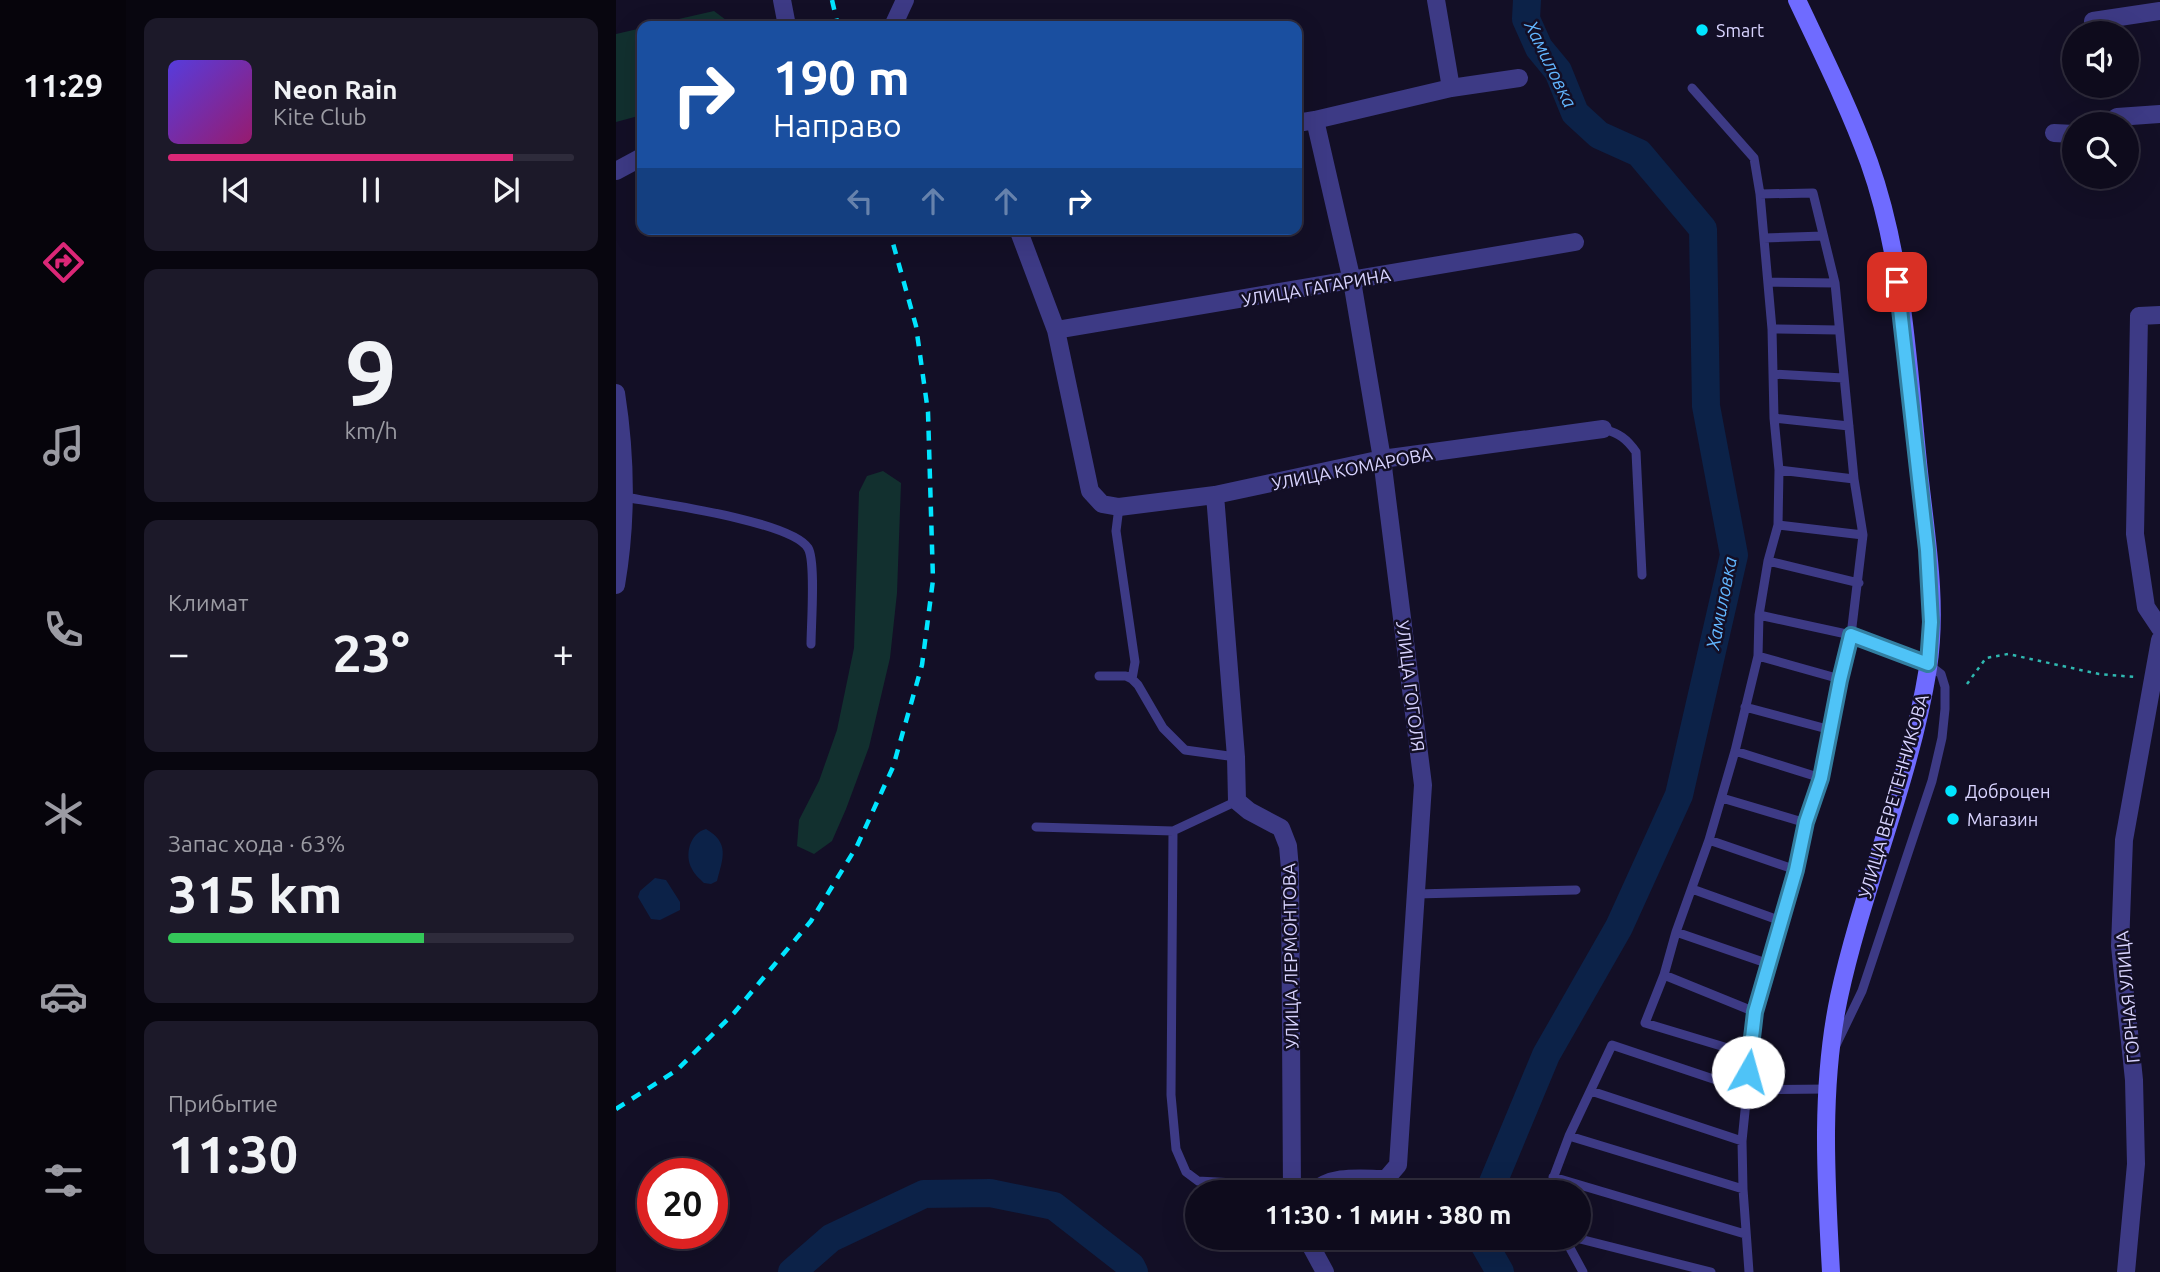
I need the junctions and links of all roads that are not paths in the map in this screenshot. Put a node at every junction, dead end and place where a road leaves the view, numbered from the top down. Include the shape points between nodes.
1 (782, 0) edge
2 (905, 0) edge
3 (1436, 0) edge
4 (1797, 0) edge
5 (2160, 11) edge
6 (786, 21) edge
7 (895, 21) edge
8 (2093, 21) dead end
9 (1519, 78) dead end
10 (1451, 88) junction
11 (1692, 88) dead end
12 (2160, 114) edge
13 (2139, 115) edge
14 (1306, 121) edge
15 (2054, 133) dead end
16 (2062, 133) edge
17 (637, 160) edge
18 (616, 172) edge
19 (1760, 194) junction
20 (1020, 235) edge
21 (1823, 236) junction
22 (1764, 238) junction
23 (1575, 242) dead end
24 (1352, 281) junction
25 (1768, 282) junction
26 (1835, 282) junction
27 (2160, 316) edge
28 (1772, 329) junction
29 (1056, 330) junction
30 (1838, 330) junction
31 (1773, 374) junction
32 (1843, 378) junction
33 (616, 393) edge
34 (1774, 418) junction
35 (1849, 426) junction
36 (1603, 429) joint
37 (1382, 459) junction
38 (1779, 470) junction
39 (1854, 480) junction
40 (1215, 495) junction
41 (620, 497) edge
42 (1110, 505) junction
43 (1778, 525) junction
44 (1863, 535) junction
45 (1768, 561) junction
46 (1642, 575) dead end
47 (1859, 583) junction
48 (616, 585) edge
49 (1759, 615) junction
50 (2160, 628) edge
51 (1851, 635) junction
52 (2160, 640) edge
53 (811, 644) dead end
54 (1758, 656) junction
55 (1928, 664) junction
56 (1099, 676) dead end
57 (1132, 679) junction
58 (1840, 680) junction
59 (1745, 708) junction
60 (1831, 730) junction
61 (1734, 751) junction
62 (1236, 757) junction
63 (1821, 778) junction
64 (1722, 798) junction
65 (1237, 801) junction
66 (1806, 822) junction
67 (1035, 827) dead end
68 (1173, 831) junction
69 (1709, 840) junction
70 (1796, 870) junction
71 (1692, 889) junction
72 (1576, 890) dead end
73 (1416, 894) junction
74 (1781, 920) junction
75 (1676, 932) junction
76 (1769, 964) junction
77 (1664, 975) junction
78 (1755, 1012) junction
79 (1751, 1055) junction
80 (1830, 1056) junction
81 (1828, 1089) junction
82 (1746, 1090) junction
83 (1591, 1091) junction
84 (1569, 1136) junction
85 (1742, 1140) junction
86 (1553, 1177) junction
87 (1197, 1180) edge
88 (1292, 1180) edge
89 (1336, 1180) edge
90 (1552, 1180) edge
91 (1743, 1189) junction
92 (1745, 1234) junction
93 (1591, 1242) edge
94 (1313, 1250) edge
95 (1571, 1250) edge
96 (1325, 1272) edge
97 (1583, 1272) edge
98 (1711, 1272) edge
99 (1749, 1272) edge
100 (1831, 1272) edge
101 (2126, 1272) edge

1 - 6 street
2 - 7 street
3 - 10 street
4 - 55 main road, УЛИЦА ВЕРЕТЕННИКОВА via 1869,163 1889,234 1927,550
5 - 8 street
9 - 10 street
10 - 14 street
11 - 19 lane via 1754,158
12 - 13 street
14 - 24 street, УЛИЦА ГОГОЛЯ
15 - 16 street
17 - 18 street
19 - 21 lane via 1813,193
19 - 22 lane
20 - 29 street
21 - 22 lane
21 - 26 lane
22 - 25 lane
23 - 24 street, УЛИЦА ГАГАРИНА
24 - 29 street, УЛИЦА ГАГАРИНА
24 - 37 street, УЛИЦА ГОГОЛЯ
25 - 26 lane
25 - 28 lane
26 - 30 lane
27 - 50 street via 2139,316 2135,534 2146,607
28 - 30 lane
28 - 31 lane
29 - 42 street via 1090,491
30 - 32 lane
31 - 32 lane
31 - 34 lane
32 - 35 lane
33 - 41 street via 621,428
34 - 35 lane
34 - 38 lane
35 - 39 lane
36 - 37 street, УЛИЦА КОМАРОВА
36 - 46 lane via 1618,432 1636,452
37 - 40 street, УЛИЦА КОМАРОВА
37 - 73 street, УЛИЦА ГОГОЛЯ via 1423,785
38 - 39 lane
38 - 43 lane
39 - 44 lane
40 - 42 street, УЛИЦА КОМАРОВА
40 - 62 street
41 - 48 street via 624,522
41 - 53 lane via 747,521 797,538 809,549 812,562
42 - 57 lane via 1135,662
43 - 44 lane
43 - 45 lane
44 - 47 lane
45 - 47 lane
45 - 49 lane
47 - 51 lane
49 - 51 lane
49 - 54 lane
51 - 55 lane
51 - 58 lane
52 - 101 street, ГОРНАЯ УЛИЦА via 2123,840 2120,946 2134,1080 2136,1164
54 - 58 lane
54 - 59 lane
55 - 80 main road, УЛИЦА ВЕРЕТЕННИКОВА via 1914,736 1852,940
55 - 80 lane via 1941,674 1945,687 1942,738 1932,781 1862,991
56 - 57 lane
57 - 62 lane via 1163,728 1185,750
58 - 60 lane
59 - 60 lane
59 - 61 lane
60 - 63 lane
61 - 63 lane
61 - 64 lane
62 - 65 street
63 - 66 lane
64 - 66 lane
64 - 69 lane
65 - 68 lane
65 - 88 street, УЛИЦА ЛЕРМОНТОВА via 1280,828 1288,846
66 - 70 lane
67 - 68 lane
68 - 87 lane via 1171,1095 1176,1149 1186,1172
69 - 70 lane
69 - 71 lane
70 - 74 lane
71 - 74 lane
71 - 75 lane
72 - 73 lane
73 - 89 street, УЛИЦА ГОГОЛЯ via 1398,1165 1386,1179
74 - 76 lane
75 - 76 lane
75 - 77 lane
76 - 78 lane
77 - 78 lane
77 - 79 lane via 1645,1023
78 - 79 lane
79 - 82 lane
80 - 81 main road, УЛИЦА ВЕРЕТЕННИКОВА
81 - 82 lane
81 - 100 main road, УЛИЦА ВЕРЕТЕННИКОВА via 1825,1166
82 - 83 lane via 1612,1045
82 - 85 lane
83 - 84 lane
83 - 85 lane
84 - 86 lane
84 - 91 lane
85 - 91 lane
86 - 90 lane
86 - 92 lane
91 - 92 lane
92 - 99 lane
93 - 98 lane
94 - 96 street
95 - 97 lane

